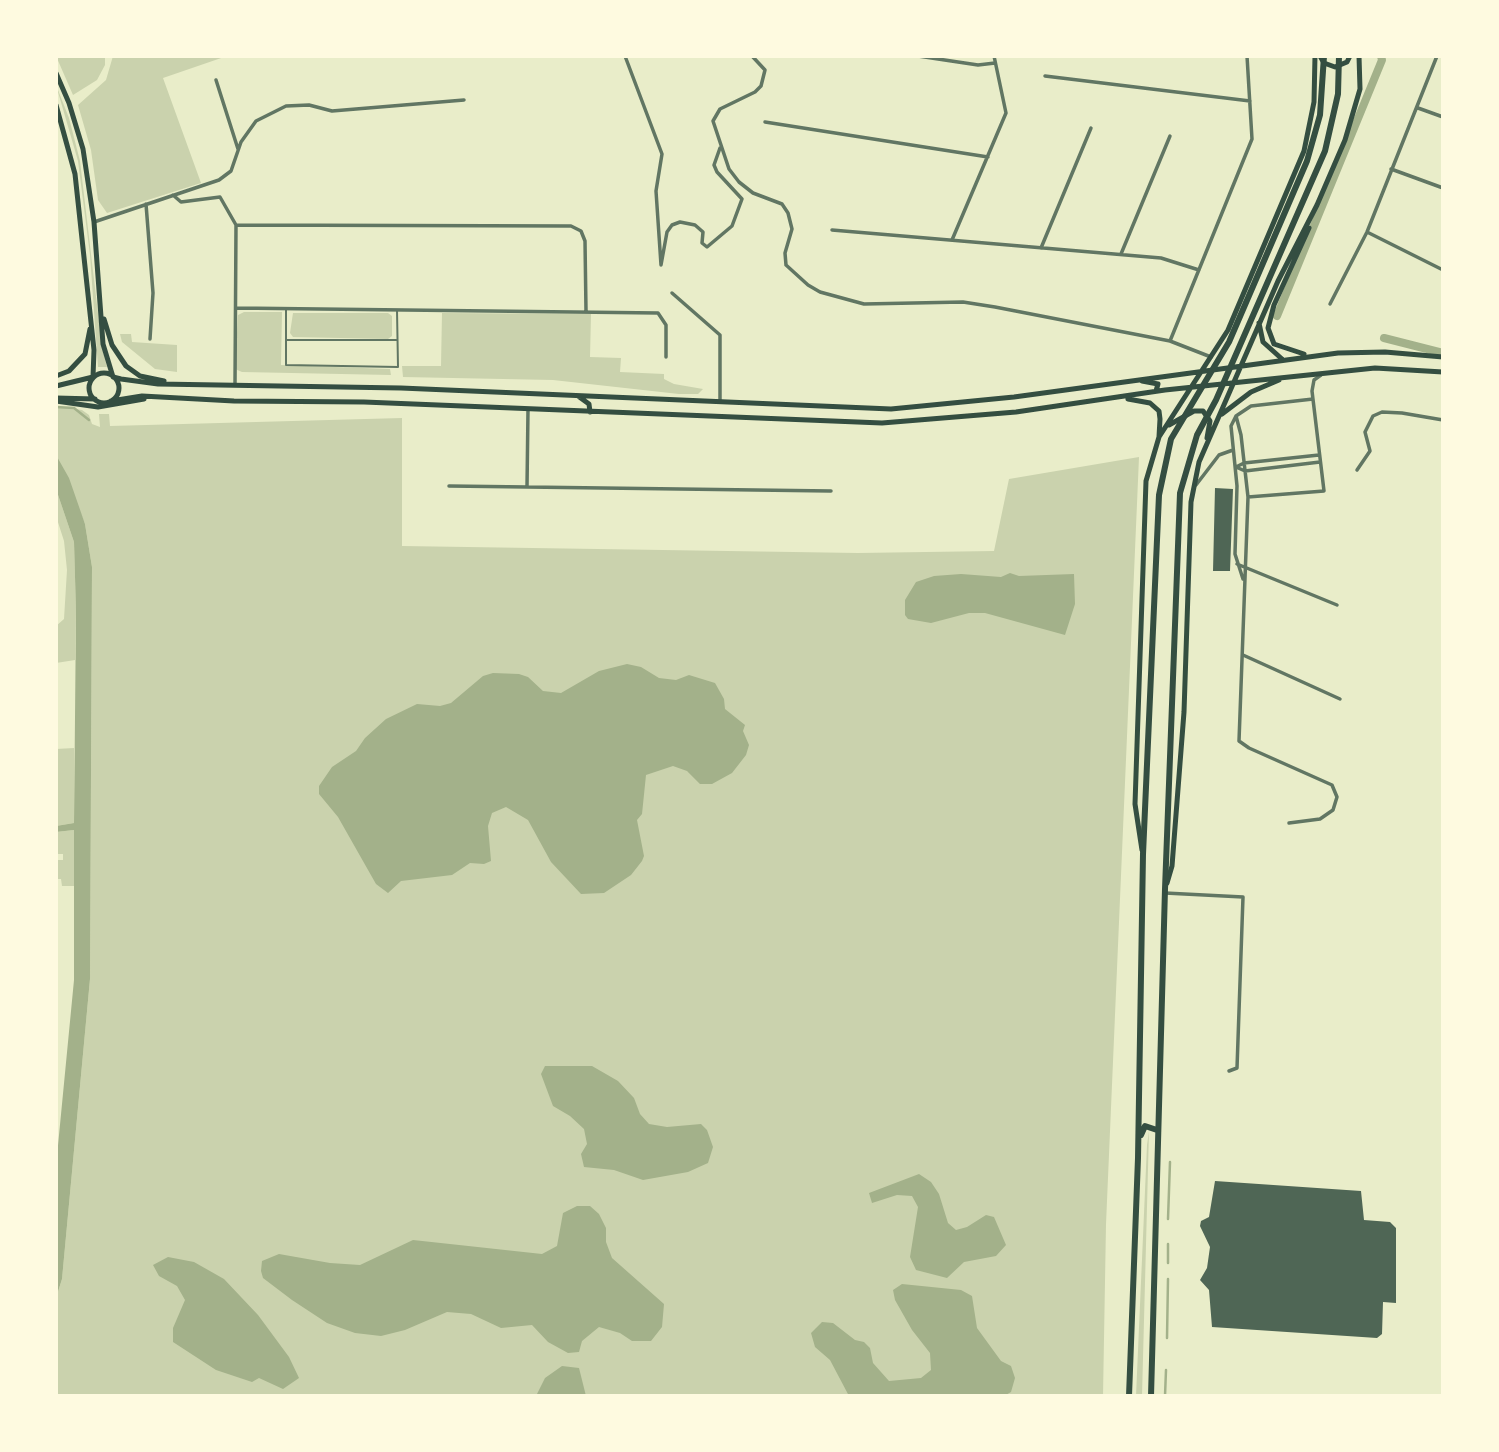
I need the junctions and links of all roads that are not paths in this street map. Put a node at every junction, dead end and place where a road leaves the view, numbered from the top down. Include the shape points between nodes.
1 (625, 56) edge
2 (752, 56) edge
3 (918, 56) edge
4 (994, 56) edge
5 (1247, 56) edge
6 (1320, 56) edge
7 (1339, 56) edge
8 (1350, 56) edge
9 (1359, 56) edge
10 (1437, 56) edge
11 (995, 63) junction
12 (56, 73) edge
13 (1045, 76) dead end
14 (216, 80) dead end
15 (464, 100) dead end
16 (1250, 101) junction
17 (56, 105) edge
18 (1418, 108) junction
19 (1443, 117) edge
20 (59, 119) edge
21 (765, 122) dead end
22 (1091, 128) dead end
23 (1170, 136) dead end
24 (720, 148) junction
25 (239, 151) junction
26 (988, 158) junction
27 (1391, 169) junction
28 (1443, 188) edge
29 (173, 195) junction
30 (146, 204) junction
31 (1317, 205) junction
32 (94, 222) junction
33 (236, 225) junction
34 (832, 230) dead end
35 (1367, 232) junction
36 (951, 240) junction
37 (1041, 247) junction
38 (1121, 254) junction
39 (1199, 270) junction
40 (1443, 270) edge
41 (672, 293) dead end
42 (1330, 304) dead end
43 (236, 308) junction
44 (397, 309) junction
45 (286, 310) junction
46 (586, 311) junction
47 (91, 316) junction
48 (104, 319) junction
49 (1259, 323) junction
50 (150, 339) dead end
51 (286, 340) junction
52 (397, 340) junction
53 (1170, 341) junction
54 (1312, 356) junction
55 (666, 357) dead end
56 (1211, 357) junction
57 (1443, 357) edge
58 (1282, 359) junction
59 (1241, 365) junction
60 (1204, 370) junction
61 (1327, 372) junction
62 (1443, 372) edge
63 (56, 376) edge
64 (93, 377) junction
65 (113, 377) junction
66 (1283, 378) junction
67 (1132, 380) junction
68 (175, 382) junction
69 (236, 384) junction
70 (1231, 384) junction
71 (56, 386) edge
72 (1192, 387) junction
73 (1155, 392) junction
74 (578, 396) junction
75 (154, 397) junction
76 (95, 399) junction
77 (1111, 399) junction
78 (1313, 399) junction
79 (56, 400) edge
80 (111, 401) junction
81 (720, 403) junction
82 (528, 410) junction
83 (590, 412) junction
84 (1219, 416) junction
85 (1236, 416) junction
86 (1443, 420) edge
87 (1167, 425) junction
88 (1159, 437) junction
89 (1205, 448) junction
90 (1233, 450) junction
91 (1319, 455) junction
92 (1320, 462) junction
93 (1244, 463) junction
94 (1236, 467) junction
95 (1357, 470) dead end
96 (1245, 471) junction
97 (1195, 485) junction
98 (449, 486) dead end
99 (527, 487) junction
100 (831, 491) dead end
101 (1248, 497) junction
102 (1237, 564) junction
103 (1248, 565) junction
104 (1243, 579) junction
105 (1336, 606) dead end
106 (1243, 654) junction
107 (1340, 699) dead end
108 (1289, 823) dead end
109 (1143, 854) junction
110 (1165, 891) junction
111 (1229, 1071) dead end
112 (1157, 1130) junction
113 (1138, 1158) junction
114 (1129, 1396) edge
115 (1151, 1396) edge

1 - 24 street via 662,154 656,191 661,265 672,225 695,225 703,232 702,243 707,247 732,226 742,199 717,172
2 - 24 street via 765,70 764,78 755,92 720,109 713,121
3 - 11 street via 978,65
4 - 11 street
5 - 16 street
6 - 8 main road via 1335,67
6 - 56 main road via 1308,140 1228,330
6 - 109 highway via 1320,115 1307,161 1229,342 1188,407 1164,464
7 - 110 highway via 1338,94 1325,151 1197,435 1184,475 1178,514
9 - 31 main road via 1358,98
10 - 18 street
11 - 26 street via 1006,113
12 - 32 main road via 78,127
13 - 16 street
14 - 25 street
15 - 25 street via 332,111 295,104 256,121
16 - 39 street via 1252,139
17 - 20 main road
18 - 19 street
18 - 27 street
20 - 47 main road via 75,174
21 - 26 street
22 - 37 street
23 - 38 street
24 - 53 street via 740,182 753,193 782,204 793,220 786,265 820,292 864,304 963,302 995,306
25 - 29 street via 231,171 219,180
26 - 36 street
27 - 28 street
27 - 35 street
29 - 30 street
29 - 33 street via 181,202 220,197
30 - 32 street
30 - 50 street via 153,293
31 - 49 main road
31 - 54 main road via 1268,328 1281,348
32 - 48 main road
33 - 43 street
33 - 46 street via 571,226 586,241
34 - 36 street
35 - 40 street
35 - 42 street
36 - 37 street
37 - 38 street
38 - 39 street via 1161,258
39 - 53 street
41 - 81 street via 720,335
43 - 45 street
43 - 69 street
44 - 45 street
44 - 46 street
44 - 52 lane
45 - 51 lane
46 - 55 street via 658,313 666,325
47 - 63 main road via 85,354 69,371
47 - 64 main road
48 - 65 main road via 103,344
48 - 68 main road via 112,345 126,366 145,378
49 - 58 main road via 1263,342
49 - 59 main road
51 - 52 lane
51 - 52 lane via 286,365 398,367
53 - 56 street
54 - 57 main road via 1385,352
54 - 58 main road
56 - 60 main road
58 - 59 main road
59 - 60 main road
59 - 70 main road
60 - 67 main road
60 - 72 main road
61 - 62 main road via 1375,368
61 - 66 main road
61 - 78 street via 1314,380
64 - 65 main road via 105,373
64 - 71 main road
64 - 76 main road via 89,388
65 - 68 main road
65 - 80 main road via 118,387
66 - 70 main road
66 - 84 main road via 1251,392
67 - 73 main road via 1155,382 1159,387
67 - 81 main road via 891,409
68 - 69 main road
69 - 74 main road
70 - 72 main road
70 - 84 main road
72 - 73 main road
72 - 87 main road
73 - 77 main road
74 - 81 main road
74 - 83 main road via 589,404
75 - 79 main road via 98,407
75 - 80 main road
75 - 82 main road
76 - 79 main road
76 - 80 main road
77 - 83 main road via 882,423
77 - 88 main road via 1139,399 1155,406
78 - 85 street via 1251,406
78 - 91 street
82 - 83 main road
82 - 99 street
84 - 89 main road
85 - 90 street via 1230,426
85 - 93 street
86 - 95 street via 1402,412 1373,416 1365,432 1370,451
87 - 88 main road
87 - 89 main road via 1203,411 1210,421
88 - 109 main road via 1146,481 1135,804
89 - 97 main road
90 - 94 street
90 - 97 street via 1219,455
91 - 92 street
91 - 93 street
92 - 96 street
92 - 101 street via 1324,491
93 - 94 street
93 - 96 street
94 - 96 street
94 - 102 street
96 - 101 street
97 - 110 main road via 1181,760 1172,866
98 - 99 street
99 - 100 street
101 - 103 street
102 - 103 street
102 - 104 street
103 - 104 street
103 - 105 street
104 - 106 street
106 - 107 street
106 - 108 street via 1239,741 1332,785 1337,797 1333,810 1320,819
109 - 113 highway
110 - 111 street via 1243,897 1237,1068
110 - 112 highway
112 - 113 highway via 1151,1125 1142,1130
112 - 115 highway
113 - 114 highway

